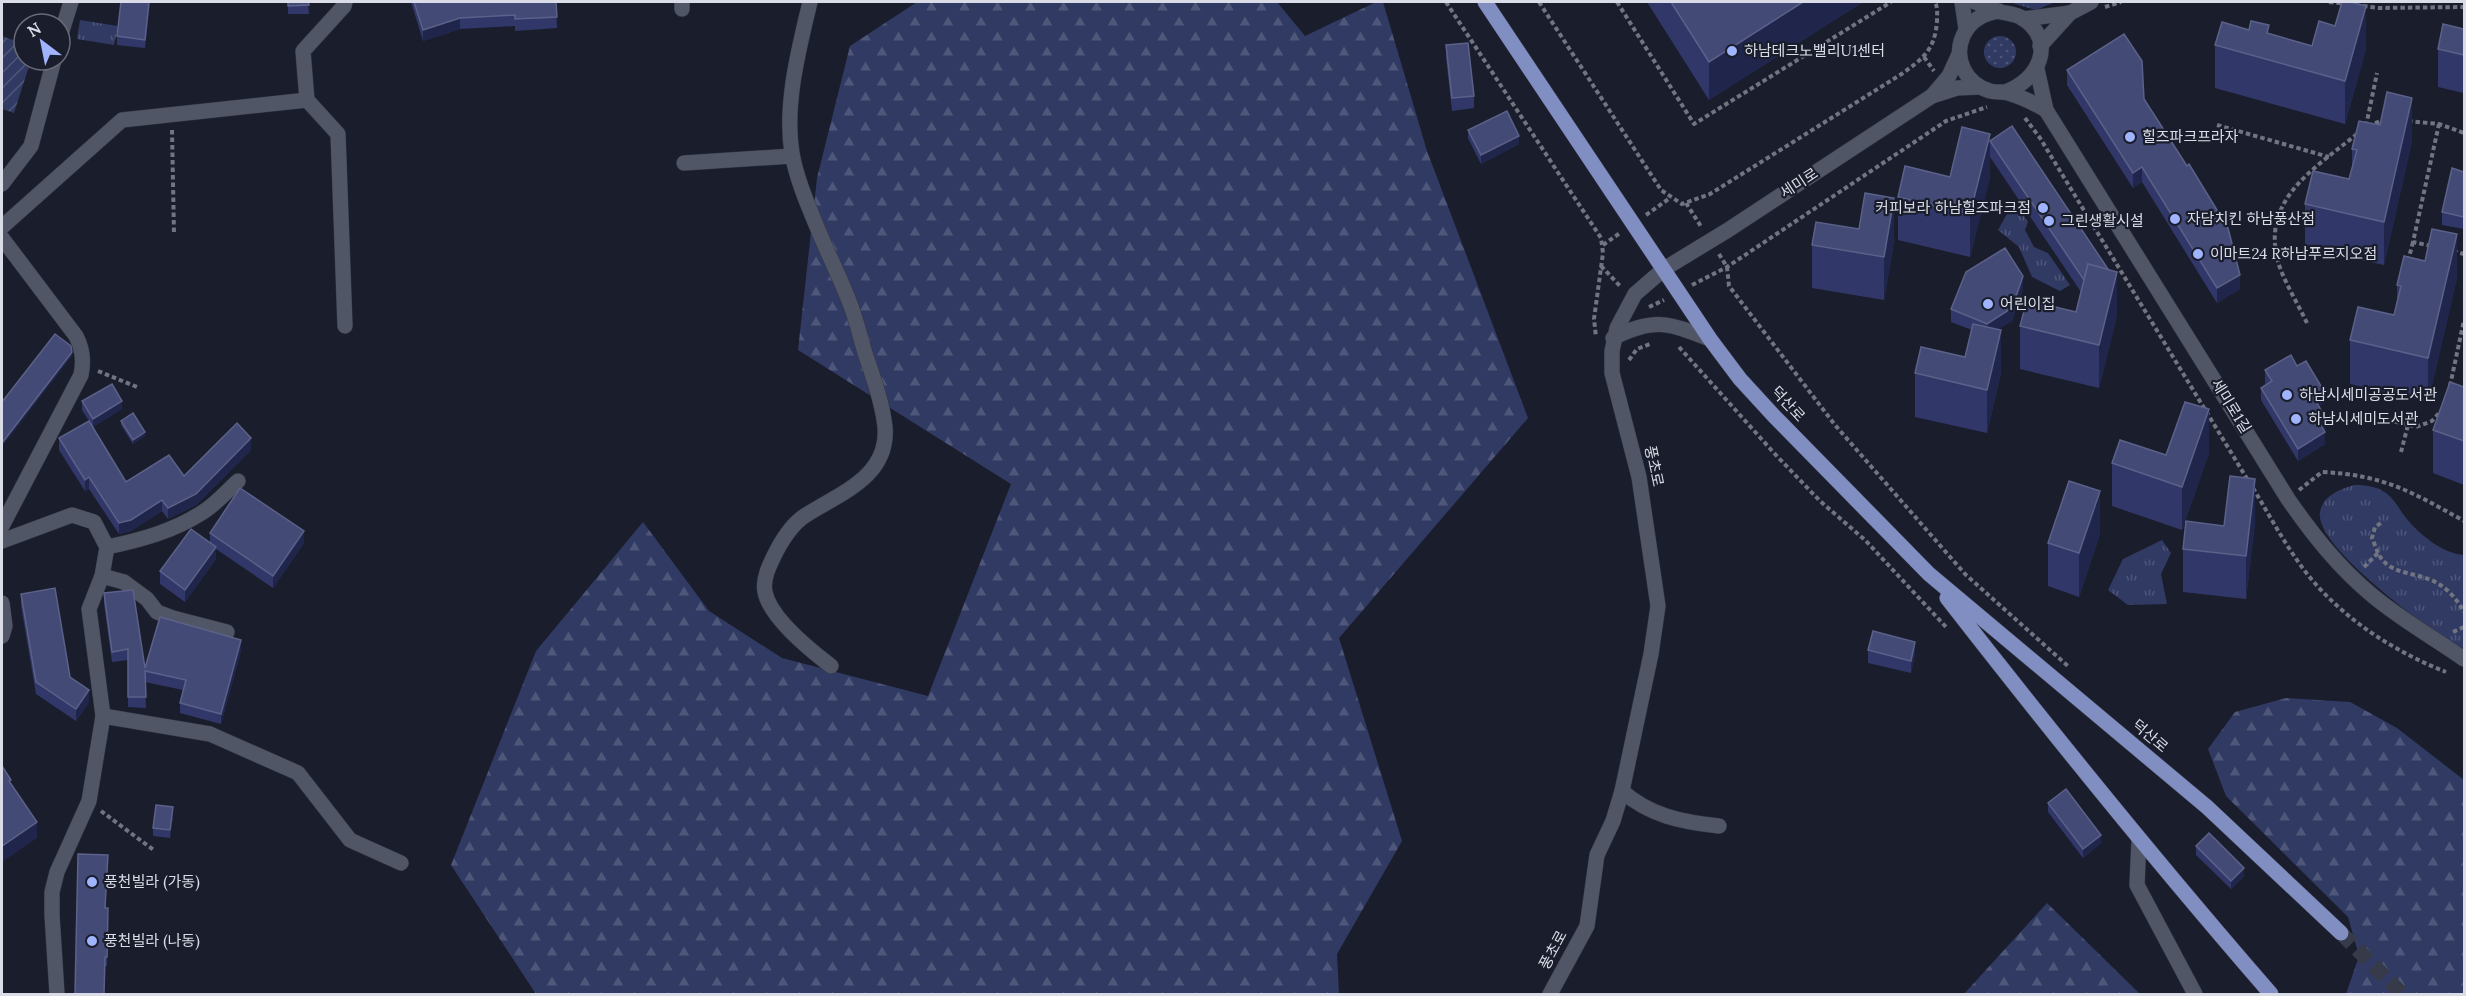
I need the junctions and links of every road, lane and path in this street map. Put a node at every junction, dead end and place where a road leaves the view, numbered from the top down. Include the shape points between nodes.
1 (345, 2) edge
2 (810, 2) edge
3 (1446, 2) edge
4 (1485, 2) edge
5 (1539, 2) edge
6 (1617, 2) edge
7 (1891, 2) edge
8 (1935, 2) edge
9 (1962, 2) edge
10 (1975, 2) edge
11 (2121, 2) edge
12 (2330, 2) edge
13 (2349, 4) edge
14 (2359, 5) edge
15 (2096, 6) edge
16 (2464, 7) edge
17 (1999, 11) junction
18 (2070, 14) junction
19 (2023, 19) junction
20 (1966, 29) junction
21 (2040, 46) junction
22 (1959, 54) junction
23 (2037, 69) junction
24 (51, 72) edge
25 (2377, 73) dead end
26 (1979, 87) junction
27 (2005, 92) junction
28 (1932, 96) junction
29 (307, 100) junction
30 (1990, 106) dead end
31 (2046, 110) junction
32 (2021, 112) dead end
33 (172, 115) junction
34 (2393, 120) edge
35 (2404, 121) edge
36 (2439, 124) junction
37 (2217, 125) dead end
38 (2366, 126) junction
39 (2464, 133) edge
40 (792, 156) junction
41 (2329, 157) junction
42 (684, 163) dead end
43 (2, 184) edge
44 (2, 227) edge
45 (174, 234) dead end
46 (2, 238) edge
47 (2412, 242) junction
48 (2433, 247) edge
49 (2444, 249) edge
50 (2464, 254) edge
51 (1664, 269) junction
52 (2406, 271) edge
53 (2464, 320) edge
54 (2307, 323) dead end
55 (345, 326) dead end
56 (1613, 338) junction
57 (1710, 339) junction
58 (1654, 342) dead end
59 (1672, 343) dead end
60 (1600, 347) dead end
61 (83, 365) junction
62 (137, 387) dead end
63 (1615, 388) junction
64 (2448, 395) edge
65 (2446, 405) edge
66 (2358, 412) dead end
67 (2408, 425) junction
68 (2401, 452) dead end
69 (238, 481) dead end
70 (2301, 488) junction
71 (2307, 498) dead end
72 (2288, 499) junction
73 (2464, 520) edge
74 (2381, 523) dead end
75 (2, 526) edge
76 (2, 541) edge
77 (107, 547) junction
78 (2379, 553) junction
79 (2358, 561) dead end
80 (2364, 567) junction
81 (1929, 574) junction
82 (2372, 574) dead end
83 (102, 576) junction
84 (2, 603) edge
85 (2464, 612) edge
86 (2464, 627) edge
87 (1950, 631) dead end
88 (227, 632) dead end
89 (2450, 634) dead end
90 (2, 636) edge
91 (2464, 659) edge
92 (831, 666) dead end
93 (2071, 669) dead end
94 (2446, 672) dead end
95 (103, 716) junction
96 (1622, 791) junction
97 (89, 801) junction
98 (1719, 825) dead end
99 (2139, 839) junction
100 (154, 851) dead end
101 (401, 863) dead end
102 (2341, 933) tunnel mouth
103 (57, 994) edge
104 (1550, 994) edge
105 (2195, 994) edge
106 (2271, 994) edge

1 - 29 street via 303,51
2 - 40 street via 795,71
3 - 60 path via 1597,231 1603,245 1594,319
4 - 51 main road
5 - 8 path via 1661,190 1682,204 1710,194 1923,59 1936,38
6 - 7 path via 1694,124
9 - 20 street
10 - 17 street
11 - 15 path
12 - 13 path
14 - 16 path
15 - 18 street
17 - 19 street
17 - 20 street via 1986,14
18 - 19 street
18 - 21 street
19 - 21 street via 2031,26
20 - 22 street
21 - 23 street
22 - 26 street via 1962,67
22 - 28 street via 1949,76
23 - 27 street via 2018,88
23 - 31 street
24 - 43 street via 31,146
25 - 38 path
26 - 27 street
26 - 28 street via 1957,88
27 - 31 street
28 - 51 street, 세미로
29 - 33 street
29 - 55 street via 338,134
30 - 93 path via 1946,121 1727,267 1729,286 1835,425 1965,574
31 - 72 street, 세미로1길
32 - 94 path via 2300,564 2366,630
33 - 44 street via 122,120
33 - 45 path
34 - 38 path
35 - 36 path
36 - 39 path
36 - 47 path
37 - 41 path
38 - 41 path
40 - 42 street
40 - 92 street via 850,303 879,393 885,428 884,446 870,474 794,525 765,576 765,592 780,620
41 - 54 path via 2288,194 2274,231 2280,267
46 - 61 street via 76,336
47 - 48 path
47 - 52 path
49 - 50 path
51 - 56 street, 풍초로 via 1635,294
51 - 57 main road, 덕산로
53 - 64 path
56 - 57 street via 1640,325 1663,324
56 - 63 street, 풍초로
57 - 81 main road, 덕산로 via 1774,416
58 - 63 path via 1637,349
59 - 87 path via 1682,348 1774,453 1865,540
61 - 62 path
61 - 75 street
63 - 96 street, 풍초로 via 1639,477 1658,606 1652,654
65 - 67 path via 2432,421 2416,427
66 - 67 path
67 - 68 path
69 - 77 street via 205,511 139,541
70 - 71 path
70 - 72 path
70 - 73 path via 2322,472 2373,477 2403,487
72 - 91 street, 세미로1길 via 2314,536 2373,596
74 - 78 path via 2375,527 2372,538
76 - 77 street via 72,514 94,522
77 - 83 street
78 - 80 path
78 - 85 path via 2392,568 2448,589
79 - 80 path
80 - 82 path
81 - 99 main road, 덕산로
81 - 102 main road, 덕산로 via 2208,807
83 - 88 street via 124,582 157,612
83 - 95 street via 89,609
84 - 90 street via 6,626
86 - 89 path
95 - 97 street
95 - 101 street via 210,734 298,773 350,840
96 - 98 street via 1636,804 1657,814 1696,824
96 - 104 street, 풍초로 via 1597,855 1587,926
97 - 100 path
97 - 103 street via 52,892
99 - 105 street via 2137,885
99 - 106 main road, 덕산로

